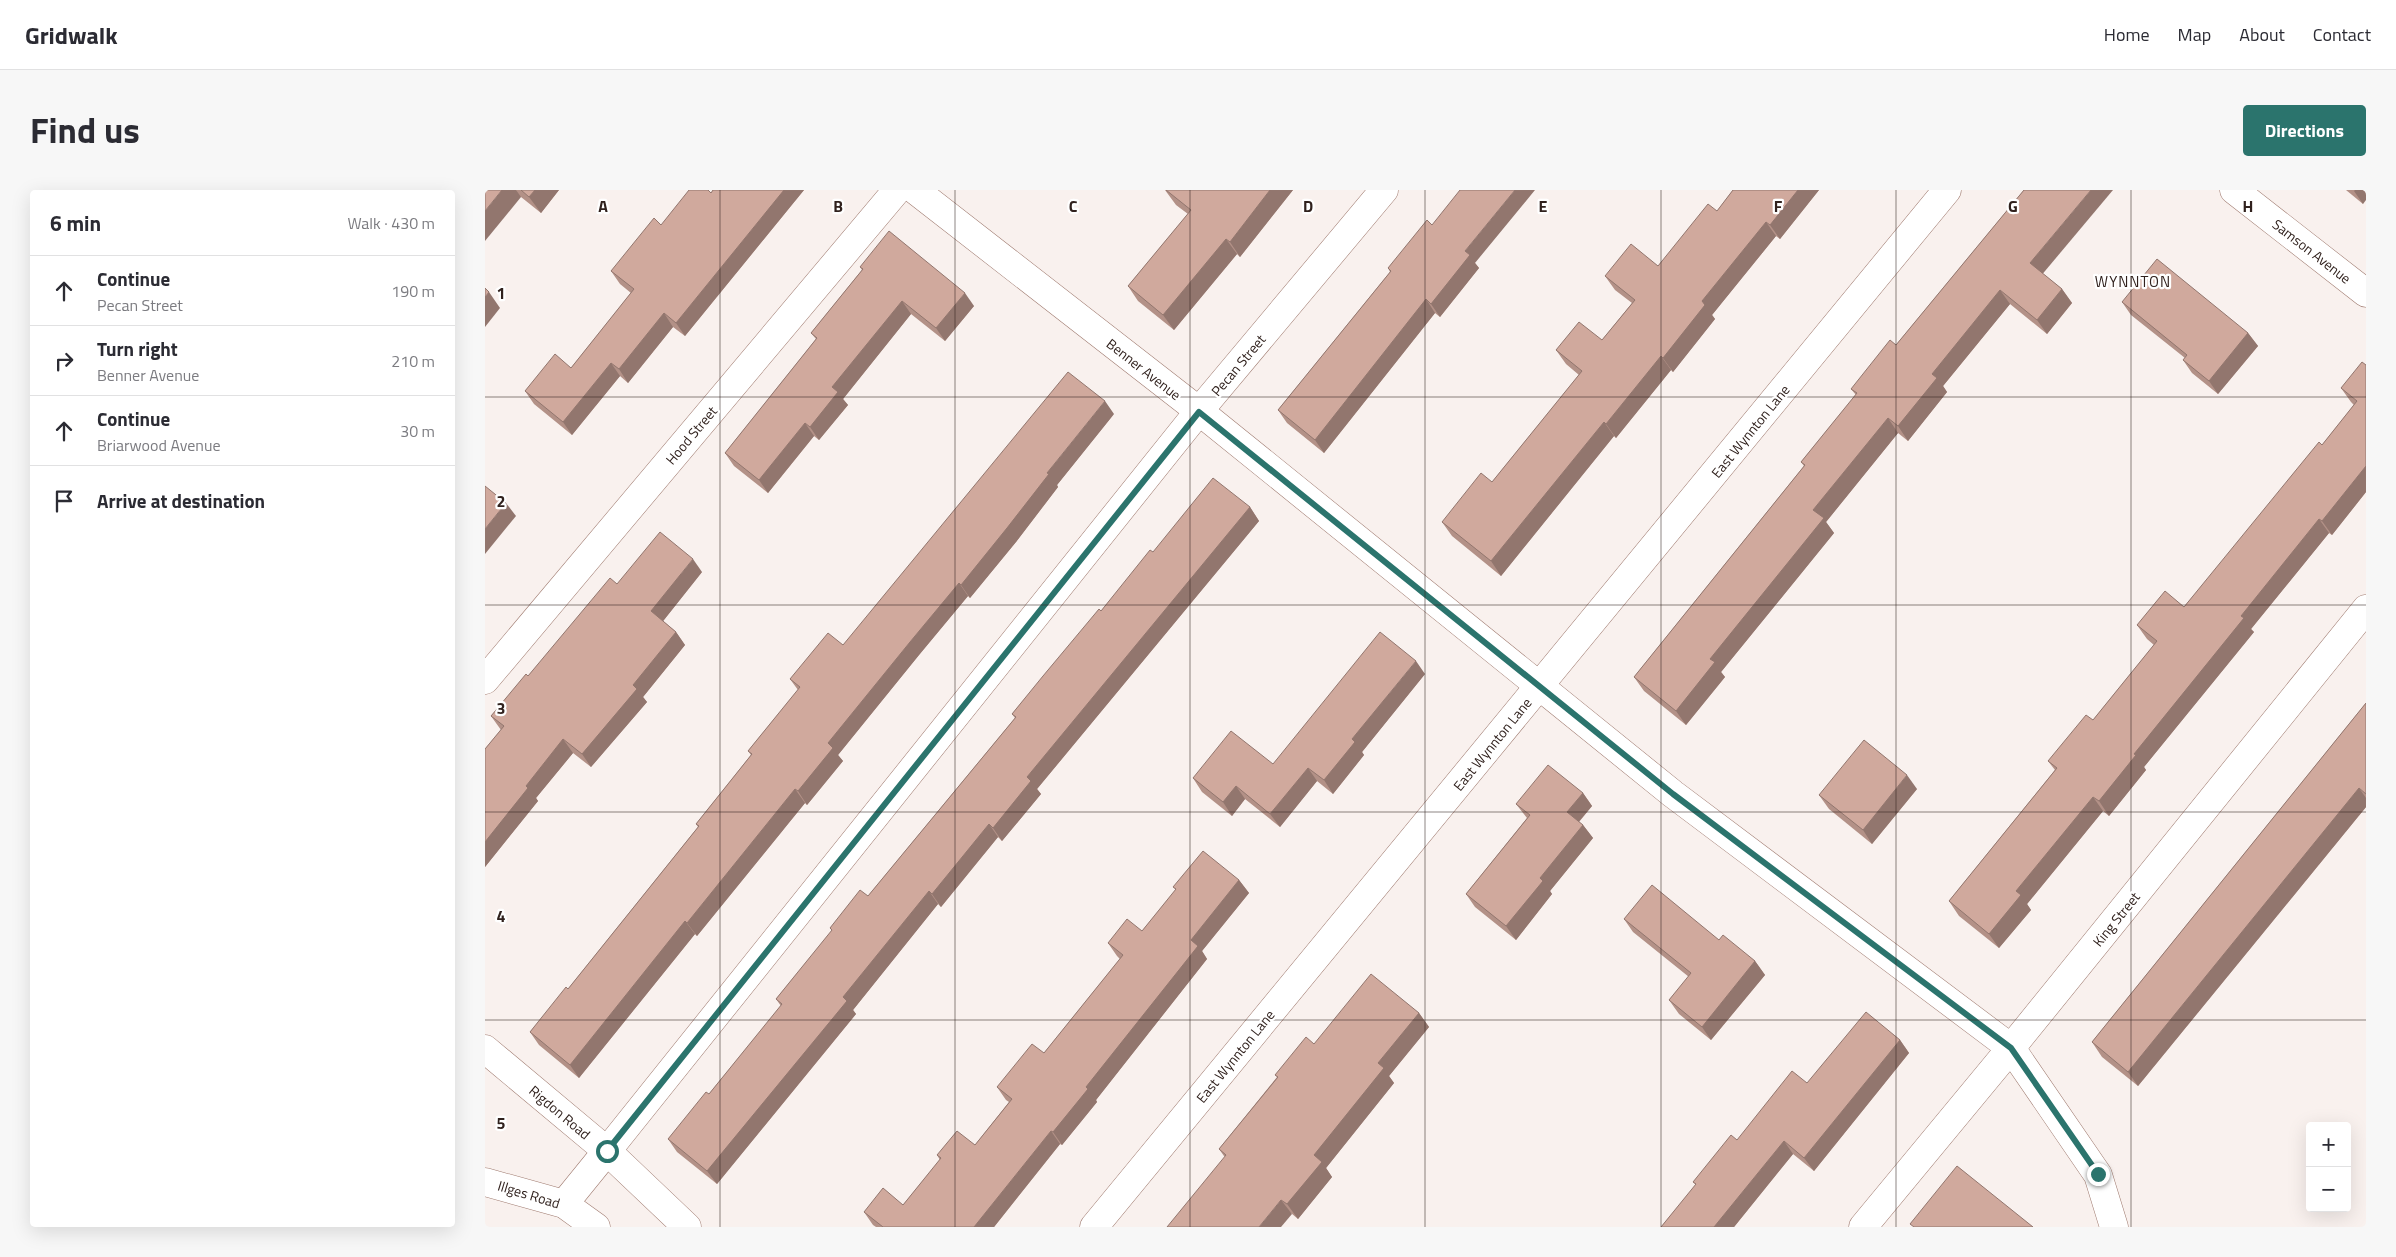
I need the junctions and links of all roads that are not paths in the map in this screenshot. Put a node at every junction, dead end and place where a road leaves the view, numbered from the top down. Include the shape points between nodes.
1 (897, 190) edge
2 (915, 190) edge
3 (1384, 190) edge
4 (1947, 190) edge
5 (2234, 190) edge
6 (2366, 293) edge
7 (1199, 412) junction
8 (2366, 609) edge
9 (485, 680) edge
10 (1539, 687) junction
11 (485, 1048) edge
12 (2011, 1048) junction
13 (607, 1151) junction
14 (485, 1182) edge
15 (564, 1204) junction
16 (595, 1227) edge
17 (687, 1227) edge
18 (1094, 1227) edge
19 (1863, 1227) edge
20 (2114, 1227) edge

1 - 9 street, Hood Street
2 - 7 street, Benner Avenue
3 - 7 street, Pecan Street
4 - 10 street, East Wynnton Lane
5 - 6 street, Samson Avenue
7 - 10 street, Benner Avenue
7 - 13 street, Pecan Street
8 - 12 street, King Street
10 - 12 street, Benner Avenue via 1673,794
10 - 18 street, East Wynnton Lane
11 - 13 street, Rigdon Road
12 - 19 street, King Street
12 - 20 street, Benner Avenue via 2098,1174
13 - 15 street
13 - 17 street, Rigdon Road
14 - 15 street, Illges Road
15 - 16 street, Illges Road

